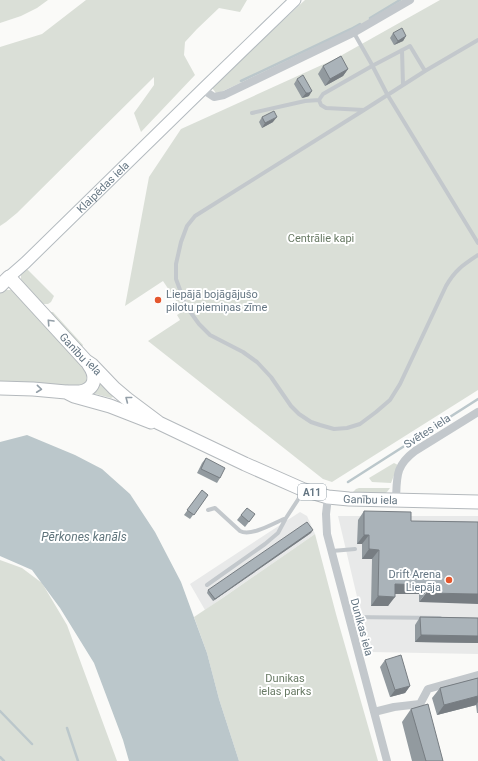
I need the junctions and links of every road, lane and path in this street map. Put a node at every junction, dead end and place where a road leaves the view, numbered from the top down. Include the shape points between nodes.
1 (296, 0) edge
2 (410, 0) edge
3 (353, 33) junction
4 (478, 40) edge
5 (402, 50) junction
6 (372, 66) junction
7 (424, 71) junction
8 (403, 85) junction
9 (204, 88) junction
10 (387, 94) junction
11 (319, 100) junction
12 (364, 110) junction
13 (252, 113) dead end
14 (478, 243) edge
15 (478, 255) edge
16 (4, 281) edge
17 (86, 360) junction
18 (0, 388) edge
19 (66, 392) junction
20 (478, 412) edge
21 (159, 423) junction
22 (304, 490) junction
23 (328, 497) junction
24 (396, 500) junction
25 (478, 502) edge
26 (208, 510) dead end
27 (286, 518) junction
28 (354, 549) dead end
29 (331, 551) junction
30 (207, 585) dead end
31 (348, 617) junction
32 (447, 618) edge
33 (478, 675) edge
34 (420, 704) junction
35 (374, 712) junction
36 (429, 725) edge
37 (387, 761) edge

1 - 9 main road, Klaipēdas iela
2 - 3 street
3 - 6 lane
3 - 9 street via 224,95 214,97
4 - 7 lane
5 - 6 lane
5 - 7 lane via 410,46
5 - 8 lane
6 - 10 lane
6 - 11 lane via 323,94
7 - 8 lane
8 - 10 lane
9 - 16 main road, Klaipēdas iela
10 - 12 lane
10 - 14 lane
11 - 12 lane via 326,108
11 - 13 lane
12 - 15 lane via 207,208 195,216 187,226 176,264 176,279 186,306 199,324 210,335 257,362 299,414 320,425 334,429 347,428 360,424 390,400 452,276
17 -> 16 highway, Ganību iela / A11
17 - 19 highway via 95,379 91,386 82,391
21 -> 17 highway, Ganību iela / A11 via 114,388
18 -> 19 highway, Ganību iela / A11
19 - 21 highway, Ganību iela / A11
20 - 24 street, Svētes iela via 406,458 396,477
21 - 22 highway, Ganību iela / A11
22 - 23 highway, Ganību iela / A11
22 - 27 lane
23 - 24 highway, Ganību iela / A11
23 - 29 street, Dunikas iela via 327,534
24 - 25 highway, Ganību iela / A11 via 410,503
26 - 27 lane via 215,508 243,533 252,532
27 - 30 lane via 278,533
28 - 29 lane
29 - 31 street, Dunikas iela
31 - 32 lane
31 - 35 street, Dunikas iela
33 - 34 street via 428,689
34 - 35 street
34 - 36 street
35 - 37 street, Dunikas iela

